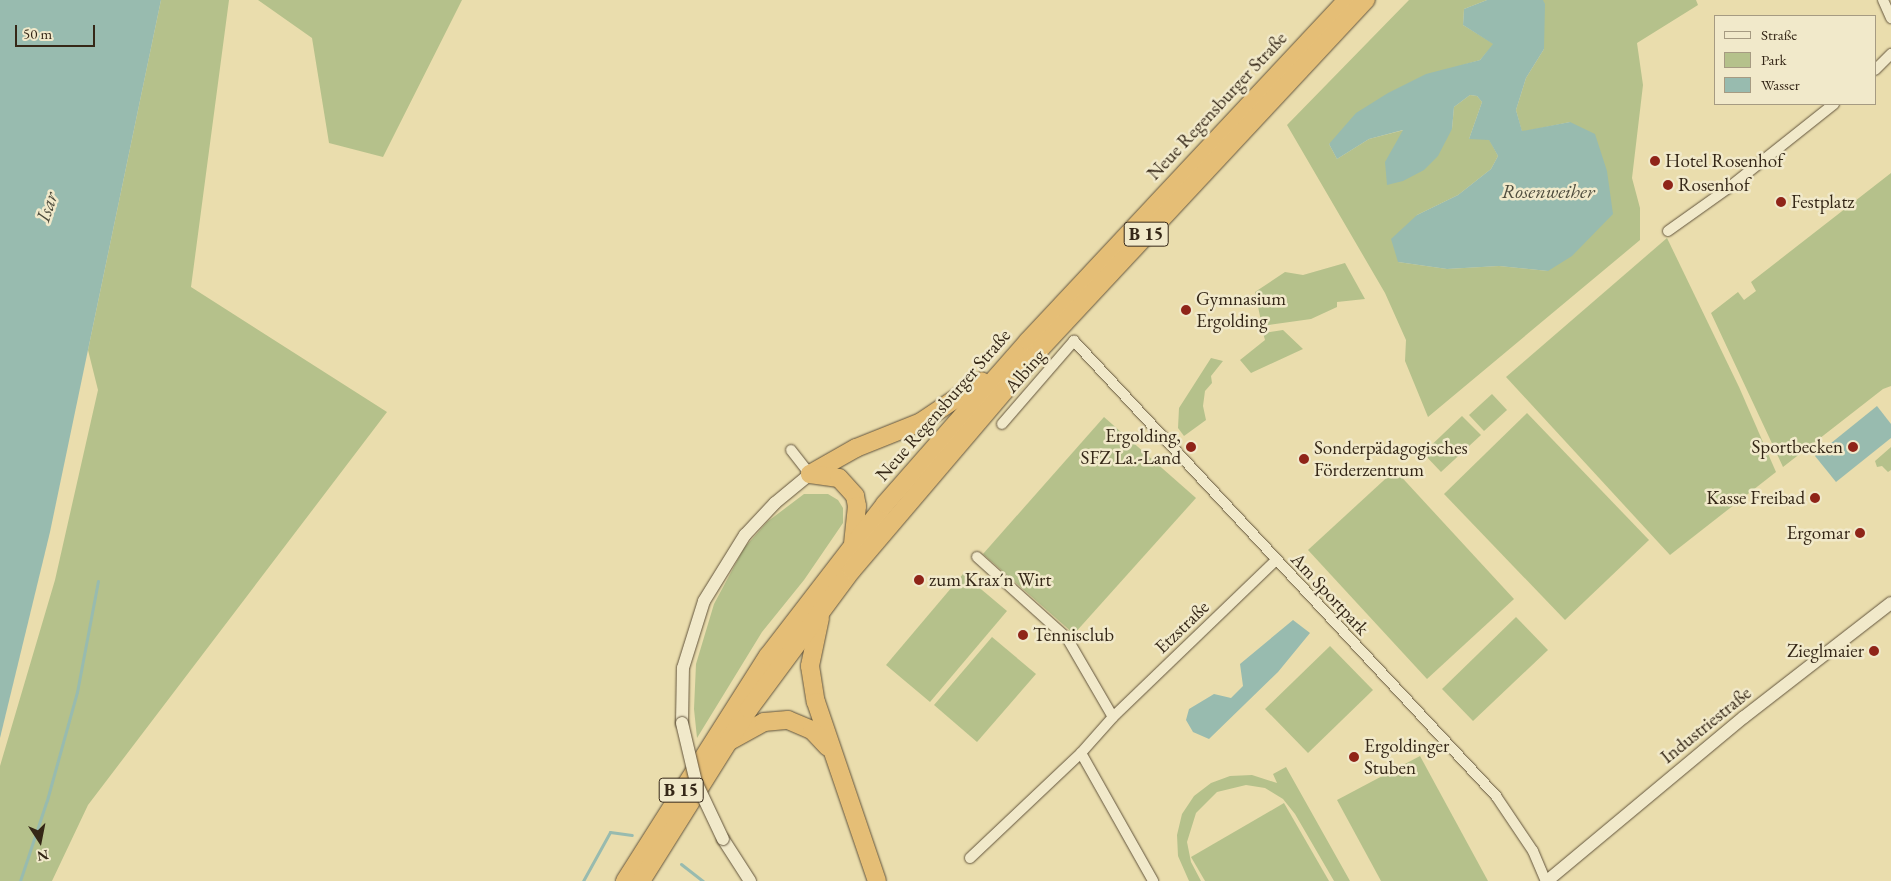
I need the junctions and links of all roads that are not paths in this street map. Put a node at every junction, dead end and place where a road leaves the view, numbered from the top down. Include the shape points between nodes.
1 (1347, 0) edge
2 (1366, 0) edge
3 (1882, 0) edge
4 (1891, 18) edge
5 (1891, 54) edge
6 (1876, 69) edge
7 (1833, 105) edge
8 (1668, 231) dead end
9 (1074, 341) joint
10 (1007, 364) junction
11 (1002, 424) dead end
12 (791, 450) dead end
13 (810, 474) junction
14 (853, 545) junction
15 (976, 557) dead end
16 (1275, 561) junction
17 (1891, 603) edge
18 (823, 606) junction
19 (1113, 717) junction
20 (726, 744) junction
21 (833, 753) junction
22 (1081, 753) junction
23 (970, 858) dead end
24 (624, 881) edge
25 (641, 881) edge
26 (750, 881) edge
27 (877, 881) edge
28 (1153, 881) edge
29 (1546, 881) edge

1 - 10 highway, Neue Regensburger Straße / B 15
2 - 18 highway, B 15 via 1040,349
3 - 4 street
5 - 6 street
7 - 8 street
9 - 11 street, Albing
9 - 16 street, Am Sportpark
10 - 13 highway via 921,422 856,448
10 - 14 highway, Neue Regensburger Straße / B 15
12 - 13 street
13 - 14 highway via 839,478 855,496
13 - 26 street, bridge via 744,535 708,593 684,668 682,723 696,782 723,839
14 - 24 highway, Neue Regensburger Straße / B 15 via 738,700
15 - 19 street via 1067,638
16 - 19 street, Etzstraße
16 - 29 street, Am Sportpark via 1496,796 1532,851
17 - 29 street, Industriestraße via 1744,717
18 - 20 highway, B 15
18 - 21 highway via 811,648 810,666 816,702
19 - 22 street, Etzstraße
20 - 21 highway via 764,722 788,720 812,730
20 - 25 highway, B 15
21 - 27 highway
22 - 23 street, Etzstraße
22 - 28 street

